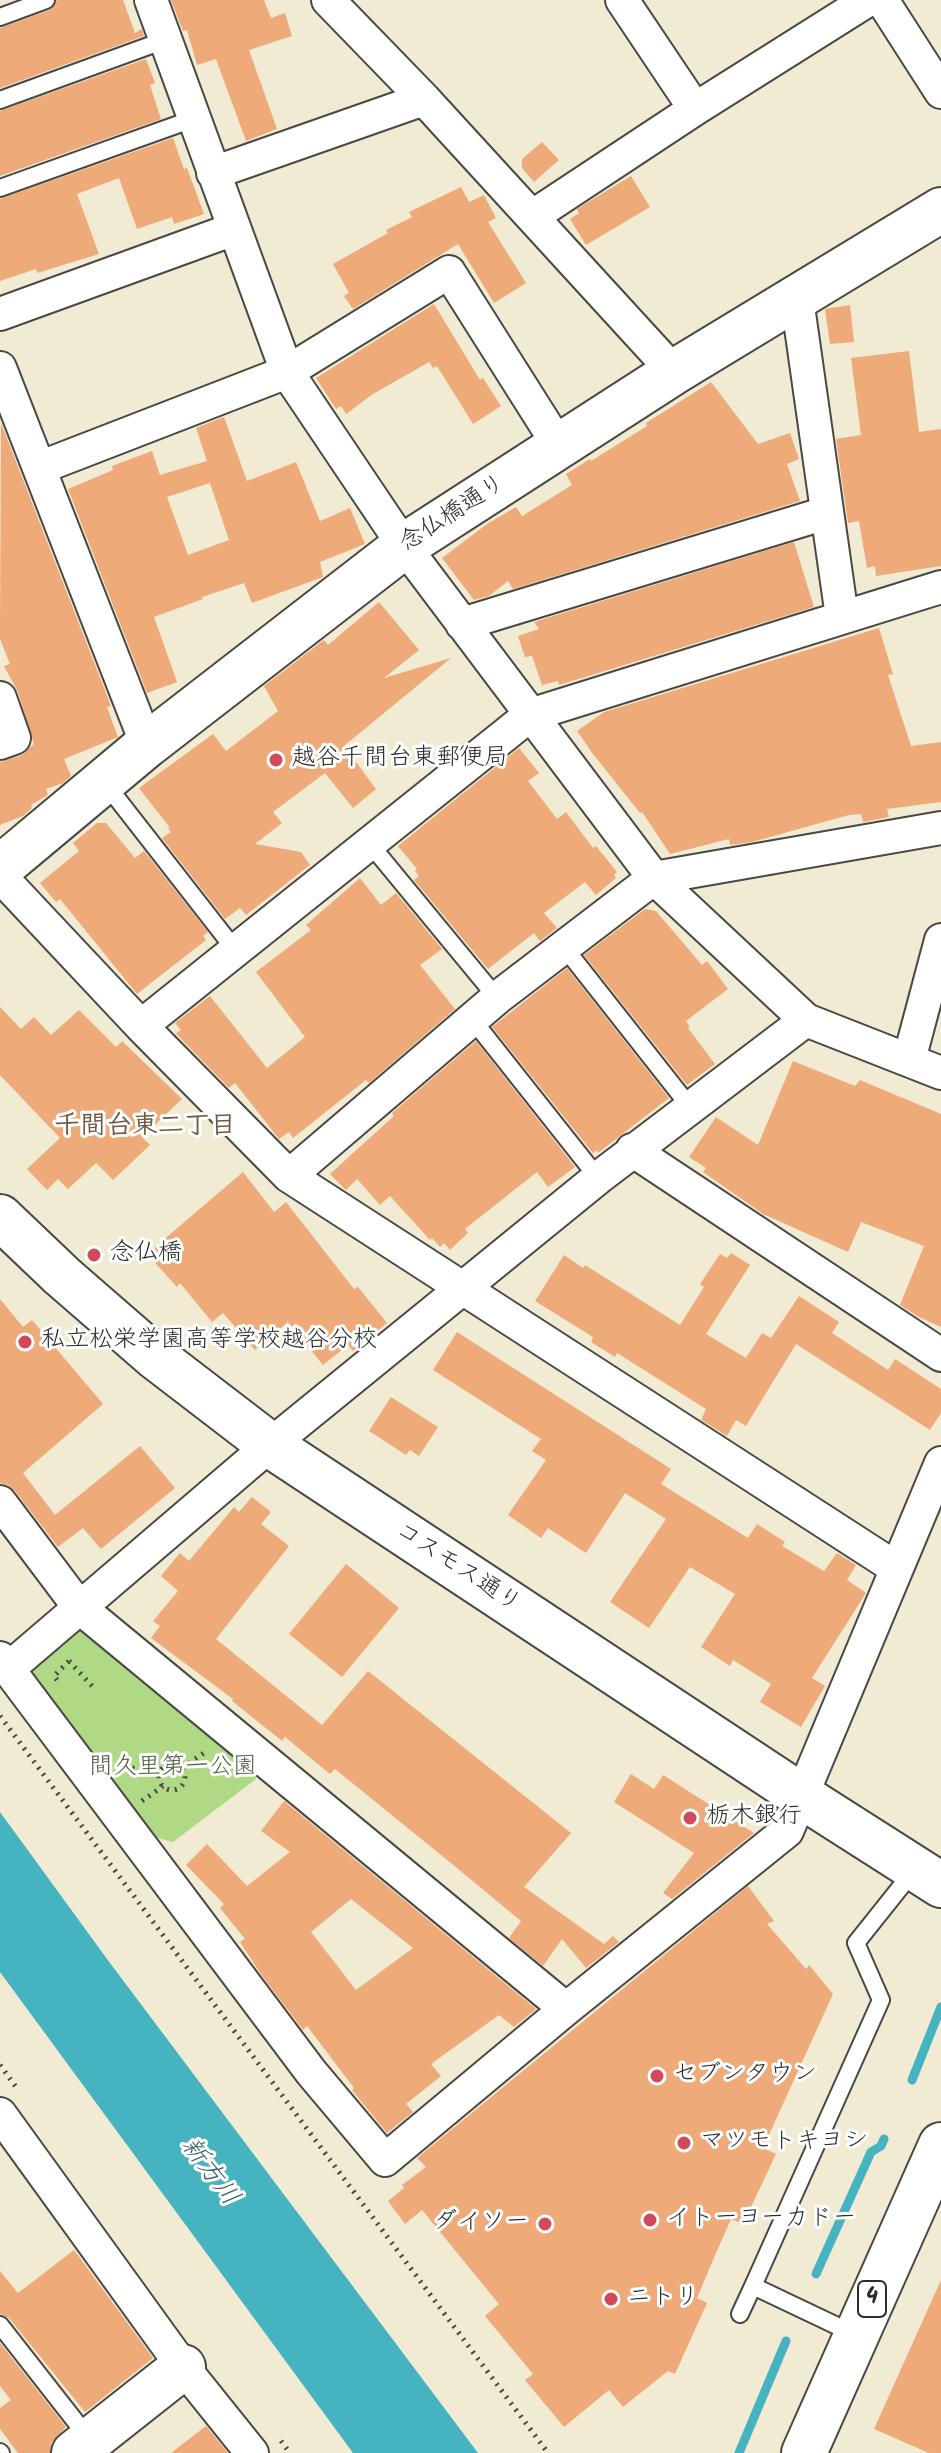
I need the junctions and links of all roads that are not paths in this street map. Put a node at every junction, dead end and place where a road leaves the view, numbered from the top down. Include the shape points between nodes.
1 (46, 0) edge
2 (151, 0) edge
3 (328, 0) edge
4 (622, 0) edge
5 (868, 0) edge
6 (882, 0) edge
7 (0, 17) edge
8 (165, 40) junction
9 (941, 92) edge
10 (424, 99) junction
11 (0, 100) edge
12 (695, 109) junction
13 (193, 119) junction
14 (213, 173) junction
15 (0, 188) edge
16 (941, 210) edge
17 (533, 216) junction
18 (234, 229) junction
19 (797, 299) junction
20 (0, 314) edge
21 (0, 368) edge
22 (287, 372) junction
23 (674, 372) junction
24 (559, 446) junction
25 (39, 468) junction
26 (826, 513) junction
27 (404, 546) junction
28 (941, 587) edge
29 (842, 617) junction
30 (462, 624) junction
31 (0, 698) edge
32 (530, 715) junction
33 (0, 743) edge
34 (147, 745) junction
35 (104, 782) junction
36 (941, 828) edge
37 (370, 844) junction
38 (0, 868) edge
39 (0, 876) edge
40 (654, 878) junction
41 (941, 940) edge
42 (564, 947) junction
43 (236, 951) junction
44 (497, 998) junction
45 (472, 1019) junction
46 (806, 1020) junction
47 (141, 1026) junction
48 (909, 1060) junction
49 (941, 1073) edge
50 (690, 1107) junction
51 (632, 1150) junction
52 (289, 1176) junction
53 (598, 1178) junction
54 (0, 1217) edge
55 (464, 1288) junction
56 (941, 1355) edge
57 (270, 1445) junction
58 (941, 1463) edge
59 (0, 1502) edge
60 (896, 1568) junction
61 (79, 1607) junction
62 (4, 1664) edge
63 (803, 1797) junction
64 (928, 1877) edge
65 (566, 2009) junction
66 (0, 2114) edge
67 (941, 2145) edge
68 (753, 2286) junction
69 (740, 2314) dead end
70 (0, 2325) edge
71 (855, 2335) junction
72 (183, 2367) junction
73 (82, 2446) edge
74 (252, 2453) edge
75 (804, 2453) edge

1 - 7 lane
2 - 8 street
3 - 10 street
4 - 12 street
5 - 12 street
6 - 9 street
8 - 11 lane
8 - 13 street
10 - 14 street
10 - 17 street
12 - 17 street
13 - 14 street
13 - 15 lane
14 - 18 street
16 - 19 main road, 念仏橋通り
17 - 23 street
18 - 20 street
18 - 22 street
19 - 23 main road, 念仏橋通り
19 - 26 street
21 - 25 street
22 - 24 street via 449,272
22 - 25 street
22 - 27 street
23 - 24 main road, 念仏橋通り
24 - 27 main road, 念仏橋通り
25 - 34 street
26 - 29 street
26 - 30 street
27 - 30 street
27 - 34 main road, 念仏橋通り
28 - 29 street
29 - 32 street
30 - 32 street
31 - 33 street via 14,738
32 - 37 street
32 - 40 street
34 - 35 main road, 念仏橋通り
35 - 38 main road, 念仏橋通り
35 - 43 lane
36 - 40 street
37 - 43 street
37 - 44 lane
39 - 47 street
40 - 42 street
40 - 46 street
41 - 48 street
42 - 44 street
42 - 50 lane
43 - 47 street
44 - 45 street
45 - 52 street
45 - 53 lane
46 - 48 street
46 - 50 street
47 - 52 street
48 - 49 street
50 - 51 street
51 - 53 street
51 - 56 street
52 - 55 street
53 - 55 street
54 - 57 main road, コスモス通り via 154,1356
55 - 57 street
55 - 60 street
57 - 61 street
57 - 63 main road, コスモス通り
58 - 60 street
59 - 61 street
60 - 63 street
61 - 62 street
61 - 65 street
62 - 65 street via 311,2072 385,2160
63 - 64 main road, コスモス通り
63 - 65 street via 787,1831
64 - 68 lane via 856,1943 881,2000
66 - 72 street
67 - 71 main road, 4
68 - 69 lane
68 - 71 lane
70 - 73 lane
71 - 75 main road, 4
72 - 73 main road
72 - 74 street

